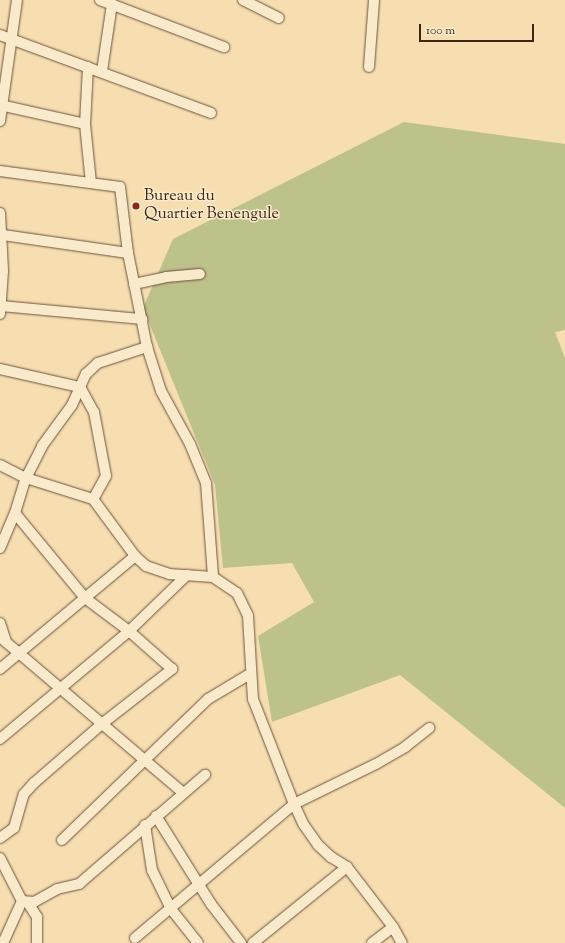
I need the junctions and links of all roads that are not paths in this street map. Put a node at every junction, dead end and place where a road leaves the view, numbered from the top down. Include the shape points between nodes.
1 (17, 0) edge
2 (100, 0) edge
3 (243, 0) edge
4 (374, 0) edge
5 (112, 4) junction
6 (279, 18) dead end
7 (0, 35) edge
8 (12, 39) junction
9 (224, 47) dead end
10 (88, 67) junction
11 (369, 67) dead end
12 (102, 71) junction
13 (0, 105) edge
14 (211, 113) dead end
15 (0, 121) edge
16 (85, 124) junction
17 (0, 170) edge
18 (91, 184) junction
19 (0, 213) edge
20 (2, 235) junction
21 (128, 253) junction
22 (1, 271) edge
23 (200, 274) dead end
24 (134, 284) junction
25 (0, 310) edge
26 (142, 319) junction
27 (147, 347) junction
28 (0, 369) edge
29 (80, 387) junction
30 (0, 465) edge
31 (26, 478) junction
32 (93, 499) junction
33 (15, 513) junction
34 (0, 548) edge
35 (135, 556) junction
36 (187, 575) junction
37 (213, 577) junction
38 (85, 598) junction
39 (0, 623) edge
40 (129, 631) junction
41 (3, 639) edge
42 (19, 654) junction
43 (0, 669) edge
44 (250, 674) junction
45 (61, 689) junction
46 (103, 723) junction
47 (429, 728) dead end
48 (0, 739) edge
49 (145, 758) junction
50 (205, 775) dead end
51 (183, 793) junction
52 (294, 804) junction
53 (156, 816) junction
54 (145, 825) junction
55 (0, 838) edge
56 (62, 840) dead end
57 (0, 858) edge
58 (346, 866) junction
59 (199, 885) junction
60 (25, 902) junction
61 (171, 909) junction
62 (393, 926) junction
63 (135, 938) dead end
64 (3, 943) edge
65 (38, 943) edge
66 (198, 943) edge
67 (241, 943) edge
68 (253, 943) edge
69 (372, 943) edge
70 (402, 943) edge

1 - 8 street
2 - 5 street
3 - 6 street
4 - 11 street
5 - 9 street
5 - 12 street
7 - 8 street
8 - 10 street
8 - 13 street
10 - 12 street
10 - 16 street
12 - 14 street
13 - 15 street
13 - 16 street
16 - 18 street
17 - 18 street
18 - 21 street via 120,187
19 - 20 street
20 - 21 street
20 - 22 street
21 - 24 street
22 - 25 street
23 - 24 street via 166,277
24 - 26 street
25 - 26 street
26 - 27 street
27 - 29 street via 98,363 86,374
27 - 37 street via 161,391 190,444 206,483
28 - 29 street
29 - 31 street via 72,405 42,446
29 - 32 street via 94,412 106,476
30 - 31 street
31 - 32 street
31 - 33 street
32 - 35 street
33 - 34 street
33 - 38 street
35 - 36 street via 146,566 169,574
35 - 38 street
36 - 37 street
36 - 40 street
37 - 44 street via 231,586 244,605 248,616
38 - 40 street
38 - 42 street
39 - 41 street
40 - 45 street
40 - 46 street via 172,669
41 - 42 street
42 - 43 street
42 - 45 street
44 - 49 street via 208,699
44 - 52 street via 253,699
45 - 46 street
45 - 48 street
46 - 49 street
46 - 55 street via 24,794 14,828
47 - 52 street via 405,747 376,764
49 - 51 street
49 - 56 street
50 - 51 street
51 - 53 street
52 - 58 street via 318,845
52 - 59 street
53 - 54 street
53 - 59 street
54 - 60 street via 79,884 57,889
54 - 61 street via 152,870
57 - 60 street
58 - 62 street
58 - 68 street
59 - 61 street
59 - 67 street
60 - 64 street
60 - 65 street via 37,917
61 - 63 street
61 - 66 street
62 - 69 street
62 - 70 street

